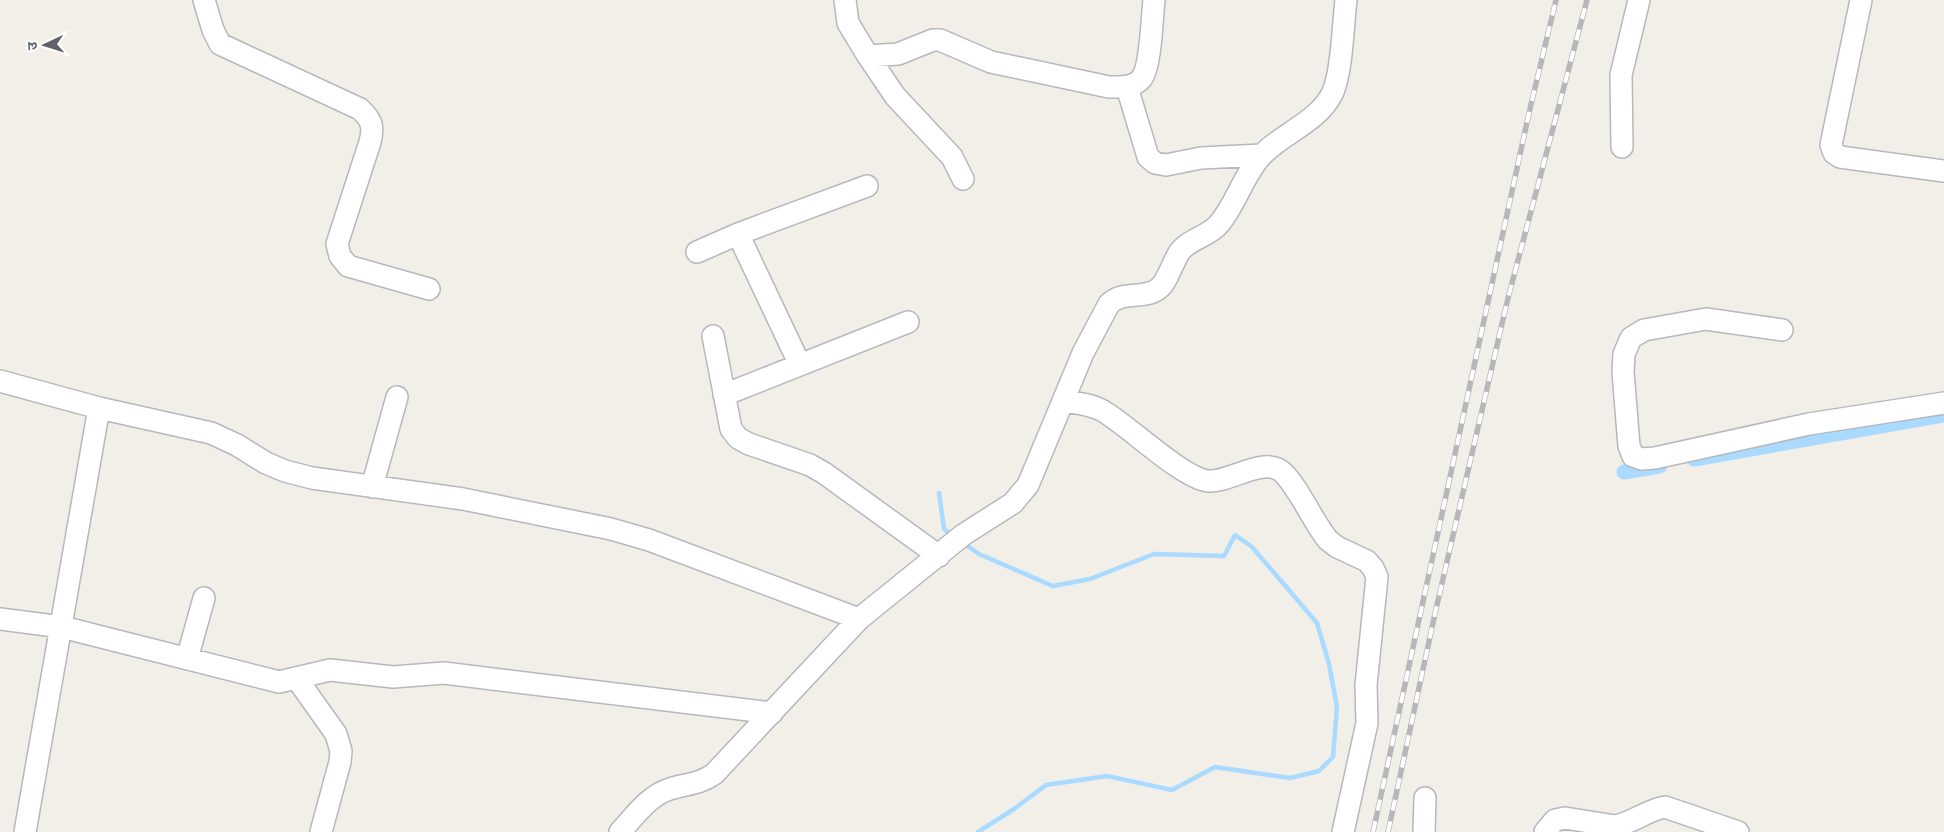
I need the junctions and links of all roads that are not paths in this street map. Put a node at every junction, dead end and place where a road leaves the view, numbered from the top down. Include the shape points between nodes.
1 (204, 0) edge
2 (845, 0) edge
3 (1154, 0) edge
4 (1346, 0) edge
5 (1639, 0) edge
6 (1861, 0) edge
7 (868, 56) junction
8 (1127, 87) junction
9 (1622, 147) dead end
10 (1262, 156) junction
11 (1944, 171) edge
12 (963, 179) dead end
13 (867, 186) dead end
14 (738, 234) junction
15 (697, 252) dead end
16 (429, 289) dead end
17 (908, 322) dead end
18 (1782, 330) dead end
19 (712, 336) dead end
20 (800, 365) junction
21 (0, 381) edge
22 (724, 394) junction
23 (397, 397) dead end
24 (1063, 401) junction
25 (1944, 403) edge
26 (99, 408) junction
27 (372, 487) junction
28 (941, 554) junction
29 (204, 598) dead end
30 (0, 619) edge
31 (859, 619) junction
32 (62, 627) junction
33 (187, 659) junction
34 (297, 679) junction
35 (772, 713) junction
36 (1425, 798) dead end
37 (25, 832) edge
38 (321, 832) edge
39 (620, 832) edge
40 (1343, 832) edge
41 (1424, 832) edge
42 (1545, 832) edge
43 (1738, 832) edge

1 - 16 street via 220,44 369,116 374,128 337,244 340,256 348,266
2 - 7 street via 848,24
3 - 8 street via 1146,68 1141,79
4 - 10 street via 1337,81 1332,95 1313,117
5 - 9 street via 1621,75
6 - 11 street via 1831,145 1834,153 1840,157
7 - 8 street via 898,54 940,40 992,62 1109,87
7 - 12 street via 895,96 952,157
8 - 10 street via 1148,157 1155,163 1166,165 1201,158
10 - 24 street via 1218,225 1181,250 1160,287 1143,294 1114,298 1109,304
13 - 14 street
14 - 15 street
14 - 20 street
17 - 20 street
18 - 25 street via 1706,319 1644,330 1631,338 1624,354 1623,372 1629,446 1633,456 1655,458 1809,424
19 - 22 street
20 - 22 street
21 - 26 street
22 - 28 street via 731,429 738,438 824,473
23 - 27 street
24 - 28 street via 1028,485 1021,494
24 - 40 street via 1081,403 1104,412 1183,469 1206,481 1254,469 1268,467 1280,470 1328,540 1367,561 1373,568 1377,589 1366,686 1367,723
26 - 27 street via 211,433 285,471
26 - 32 street
27 - 31 street via 463,499 611,529 649,540
28 - 31 street
29 - 33 street
30 - 32 street
31 - 35 street
32 - 33 street
32 - 37 street
33 - 34 street via 279,682
34 - 35 street via 330,670 393,677 444,673
34 - 38 street via 336,734 341,751
35 - 39 street via 714,774 697,784 661,793
36 - 41 street
42 - 43 street via 1555,820 1565,818 1624,825 1654,809 1665,807

